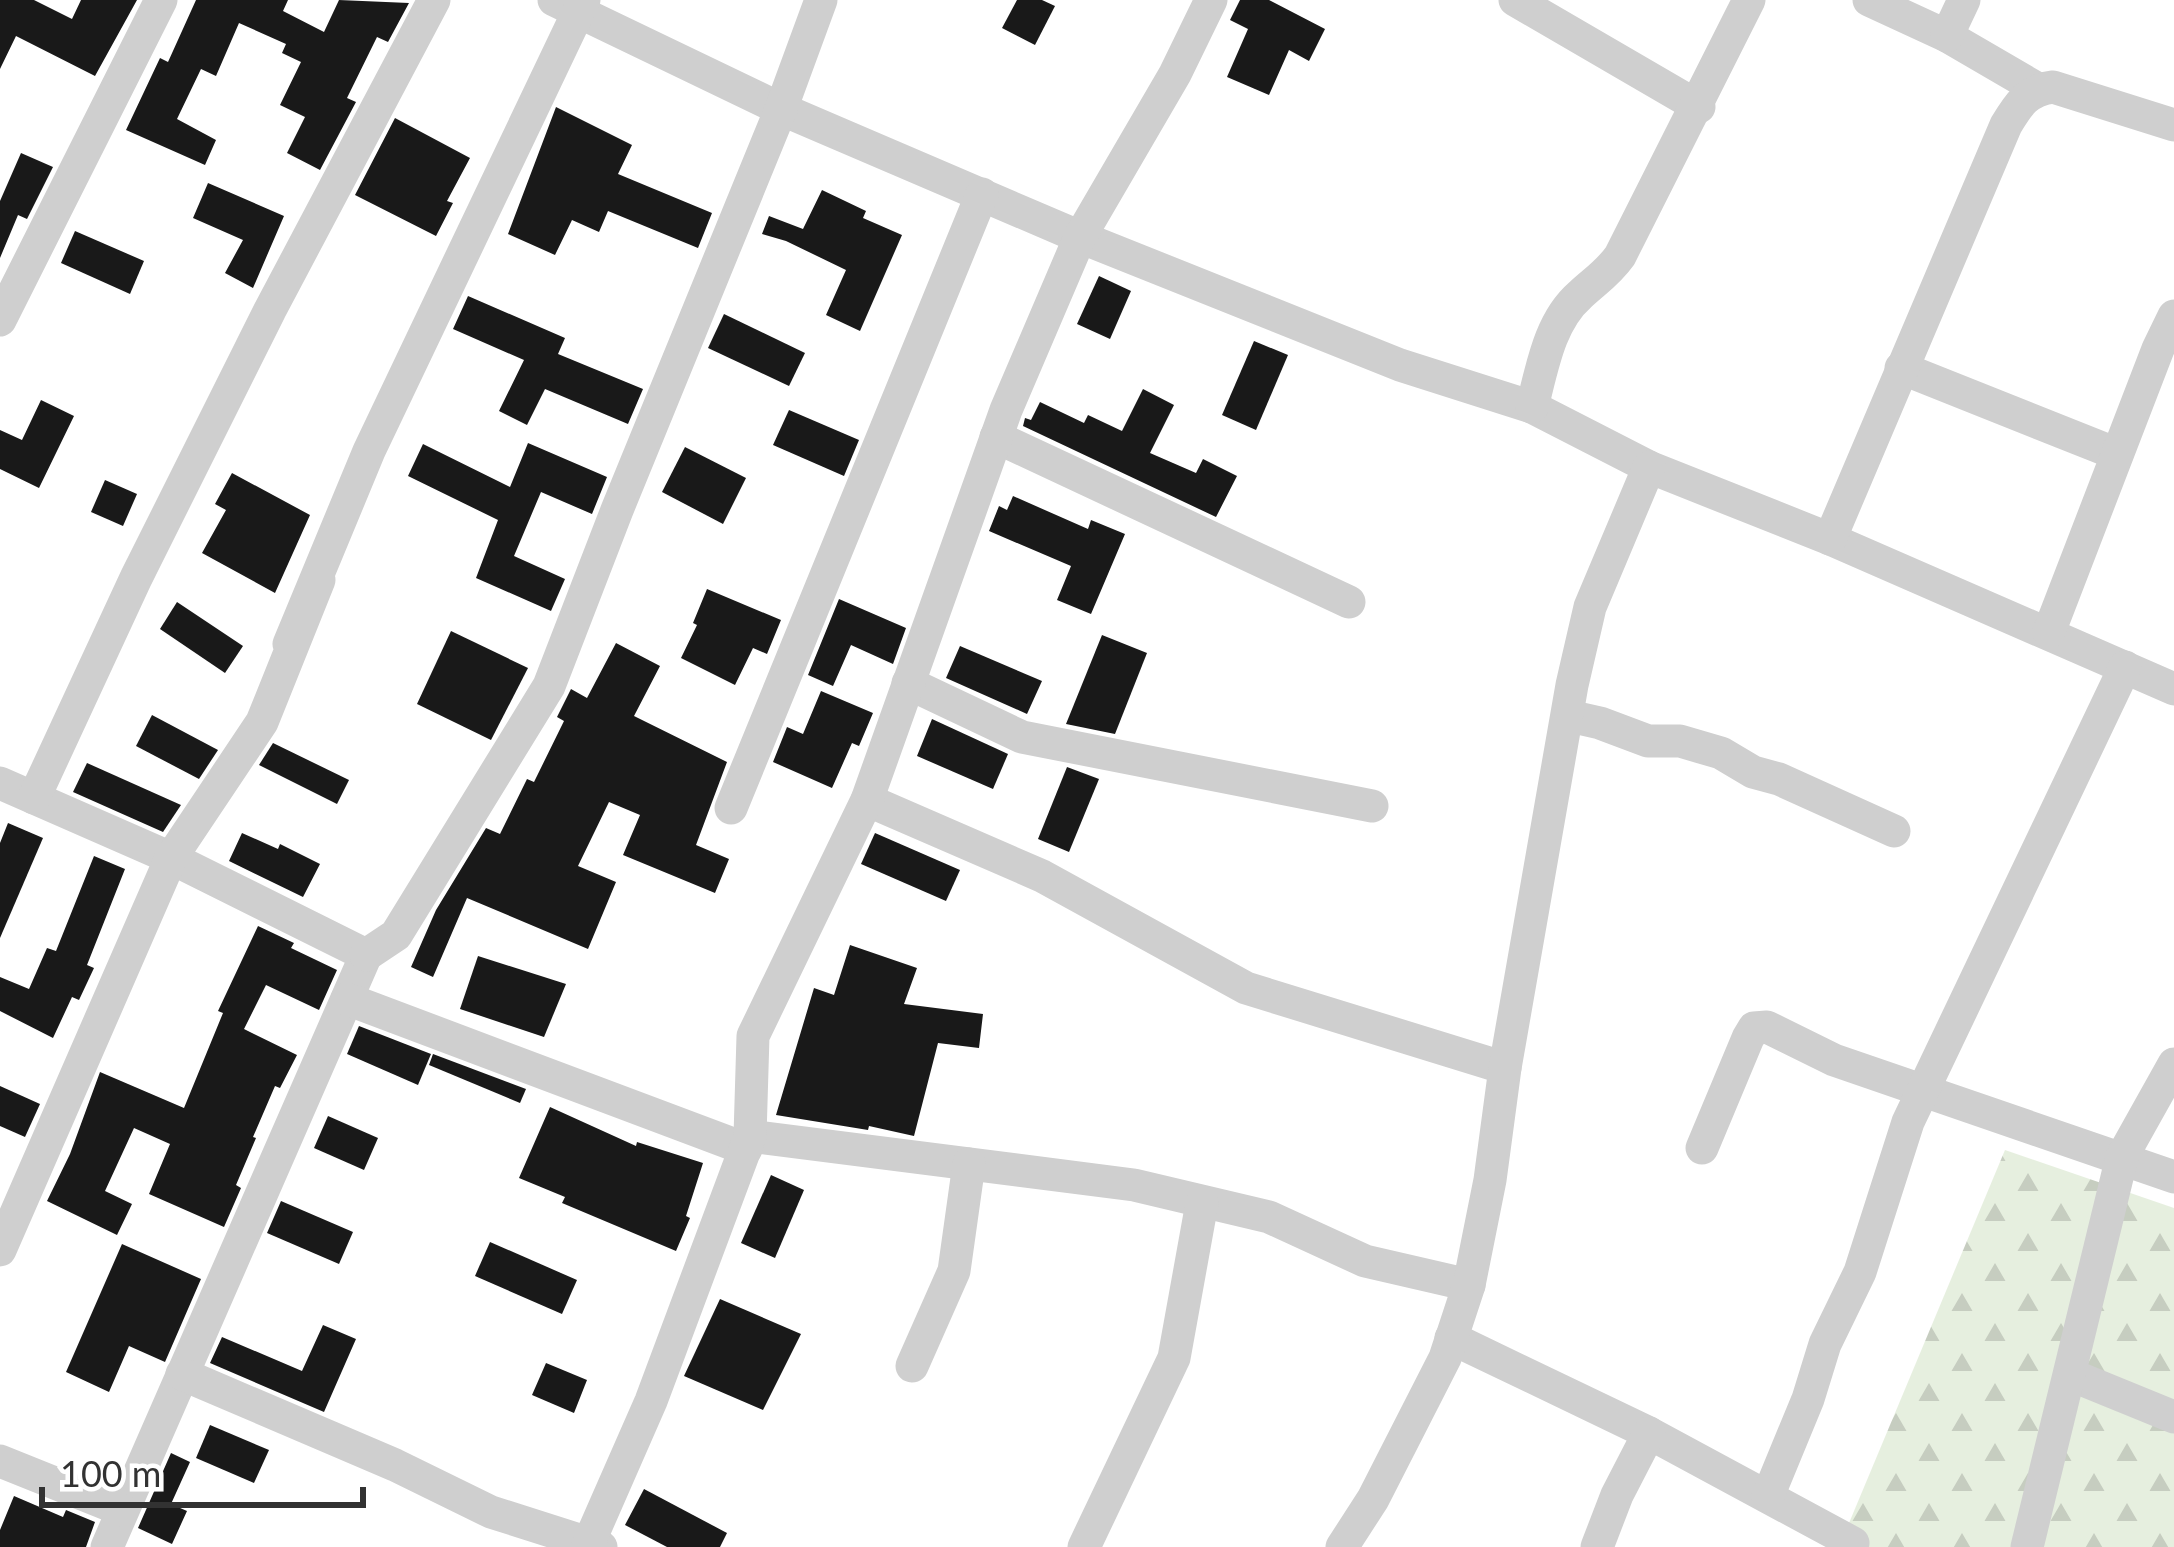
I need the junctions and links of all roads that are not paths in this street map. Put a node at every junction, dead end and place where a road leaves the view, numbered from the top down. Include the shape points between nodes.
1 (161, 0) edge
2 (434, 0) edge
3 (821, 0) edge
4 (1211, 0) edge
5 (1515, 0) edge
6 (1749, 0) edge
7 (1869, 0) edge
8 (1964, 0) edge
9 (572, 4) edge
10 (1947, 36) junction
11 (2038, 89) junction
12 (1699, 107) junction
13 (781, 109) junction
14 (2174, 125) edge
15 (982, 194) junction
16 (1080, 237) junction
17 (2174, 316) edge
18 (0, 320) edge
19 (1900, 368) junction
20 (1532, 407) junction
21 (996, 436) junction
22 (2117, 454) junction
23 (1648, 467) junction
24 (1830, 539) junction
25 (1349, 602) dead end
26 (2049, 632) junction
27 (2125, 667) junction
28 (908, 683) junction
29 (2174, 689) edge
30 (1569, 716) junction
31 (0, 783) edge
32 (34, 798) junction
33 (867, 800) junction
34 (1372, 806) dead end
35 (731, 808) dead end
36 (1894, 831) dead end
37 (171, 858) junction
38 (366, 956) junction
39 (346, 999) junction
40 (2174, 1064) edge
41 (1504, 1068) junction
42 (1924, 1090) junction
43 (748, 1142) junction
44 (1702, 1148) dead end
45 (2122, 1157) junction
46 (969, 1164) junction
47 (2174, 1177) edge
48 (1202, 1202) junction
49 (0, 1250) edge
50 (1468, 1285) junction
51 (1450, 1338) junction
52 (912, 1366) dead end
53 (182, 1374) junction
54 (2071, 1375) junction
55 (2174, 1417) edge
56 (1649, 1433) junction
57 (0, 1461) edge
58 (1768, 1496) junction
59 (122, 1510) junction
60 (592, 1546) edge
61 (1857, 1546) edge
62 (106, 1547) edge
63 (1084, 1547) edge
64 (1342, 1547) edge
65 (1597, 1547) edge
66 (2026, 1547) edge

1 - 18 street
2 - 32 street via 136,578
3 - 13 street
4 - 16 street
5 - 12 street
6 - 12 street
7 - 10 street
8 - 10 street
9 - 13 street
9 - 37 street via 369,451 262,722
10 - 11 street
11 - 14 street via 2082,94
11 - 19 street via 2006,125
12 - 20 street via 1620,256 1560,320
13 - 15 street
13 - 38 street via 549,686 396,935
15 - 16 street
15 - 35 street
16 - 20 street via 1400,364
16 - 21 street
17 - 22 street
19 - 22 street
19 - 24 street
20 - 23 street
21 - 25 street
21 - 28 street
22 - 26 street
23 - 24 street
23 - 30 street via 1590,607
24 - 26 street
26 - 27 street
27 - 29 street
27 - 42 street
28 - 33 street
28 - 34 street via 1022,737
30 - 36 street via 1721,753
30 - 41 street
31 - 32 street
32 - 37 street
33 - 41 street via 1042,876 1246,988
33 - 43 street via 752,1036
37 - 38 street
37 - 49 street
38 - 39 street
39 - 43 street
39 - 53 street
40 - 45 street
41 - 50 street
42 - 44 street via 1754,1028
42 - 45 street
42 - 58 street
43 - 46 street
43 - 60 street
45 - 47 street
45 - 54 street
46 - 48 street
46 - 52 street via 955,1270
48 - 50 street via 1269,1217 1364,1261
48 - 63 street via 1174,1358
50 - 51 street
51 - 56 street
51 - 64 street
53 - 59 street
53 - 60 street via 491,1512
54 - 55 street
54 - 66 street
56 - 58 street
56 - 65 street
57 - 59 street
58 - 61 street
59 - 62 street

